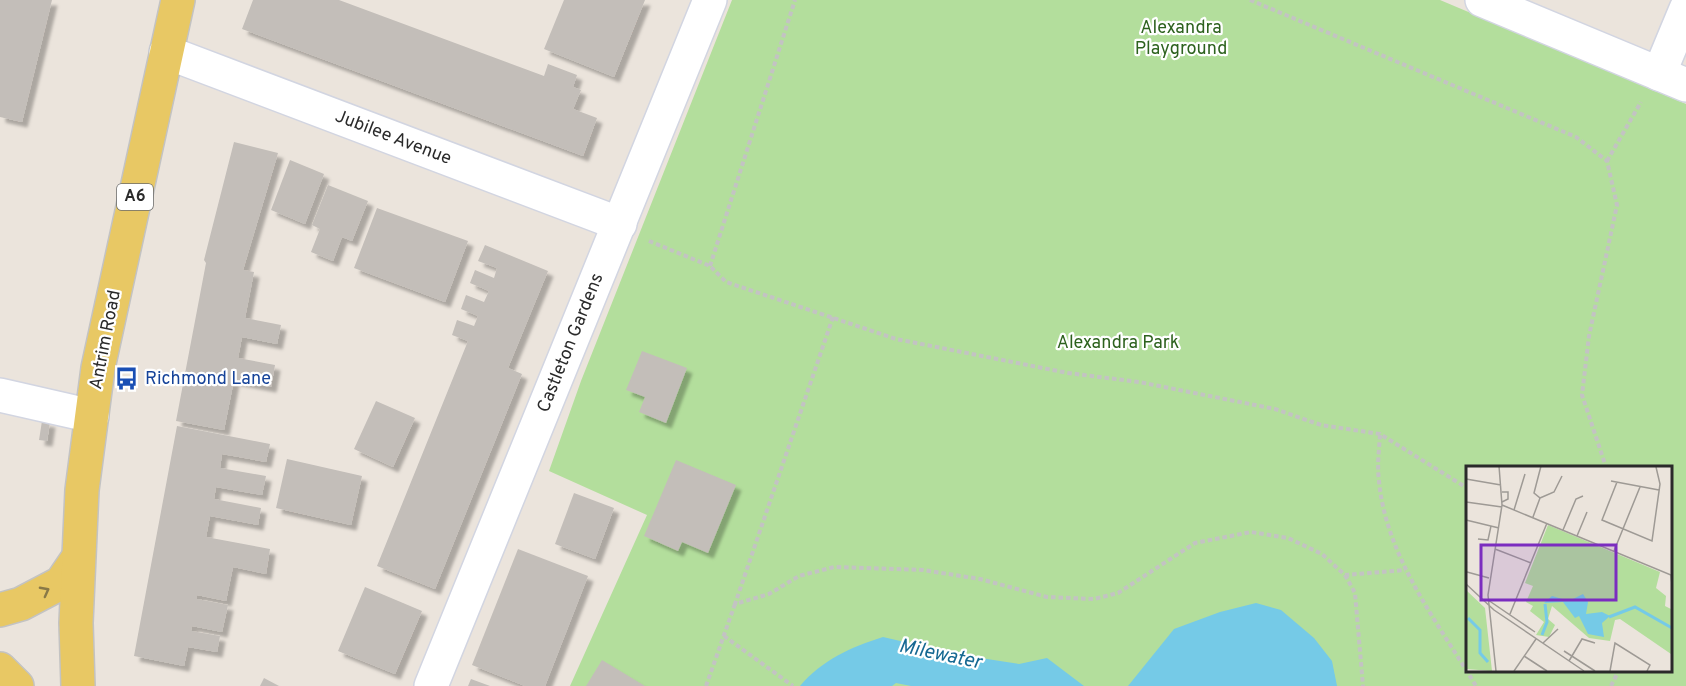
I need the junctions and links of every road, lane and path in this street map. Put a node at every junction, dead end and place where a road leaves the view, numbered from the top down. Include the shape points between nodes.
1 (178, 0) edge
2 (710, 0) edge
3 (795, 0) edge
4 (1250, 0) edge
5 (1482, 0) edge
6 (1686, 9) edge
7 (166, 52) junction
8 (1673, 80) edge
9 (1607, 161) junction
10 (620, 224) junction
11 (710, 266) junction
12 (833, 317) junction
13 (0, 394) edge
14 (92, 416) junction
15 (1380, 434) junction
16 (1606, 466) edge
17 (1466, 487) edge
18 (78, 558) junction
19 (1405, 570) junction
20 (1345, 575) junction
21 (735, 604) junction
22 (0, 610) edge
23 (724, 636) junction
24 (0, 669) edge
25 (1466, 670) edge
26 (1467, 671) edge
27 (1618, 671) edge
28 (17, 686) edge
29 (78, 686) edge
30 (431, 686) edge
31 (706, 686) edge
32 (793, 686) edge
33 (1363, 686) edge
34 (1476, 686) edge
35 (1611, 686) edge

1 - 7 main road, Antrim Road / A6
2 - 10 street, Castleton Gardens
3 - 11 path
4 - 9 path via 1576,137
5 - 8 street
6 - 8 street
7 - 10 street, Jubilee Avenue
7 - 14 main road, Antrim Road / A6 via 98,368
8 - 9 path
9 - 16 path via 1617,205 1589,336 1582,395
10 - 11 path via 660,247
10 - 30 street, Castleton Gardens
11 - 12 path via 726,282
12 - 15 path via 917,344 1068,373 1139,382 1275,409 1321,425
12 - 21 path
13 - 14 street
14 - 18 main road, Antrim Road / A6
15 - 17 path
15 - 19 path via 1379,480 1387,519
22 -> 18 main road via 21,604 61,583
18 - 29 main road, Antrim Road / A6
19 - 20 path
19 - 25 path
20 - 21 path via 1322,554 1288,538 1251,532 1195,543 1118,592 1094,599 1047,597 980,579 923,570 834,567 799,576 769,594
20 - 33 path via 1355,593
21 - 23 path
23 - 31 path
23 - 32 path
24 - 28 main road
26 - 34 path
27 - 35 path

